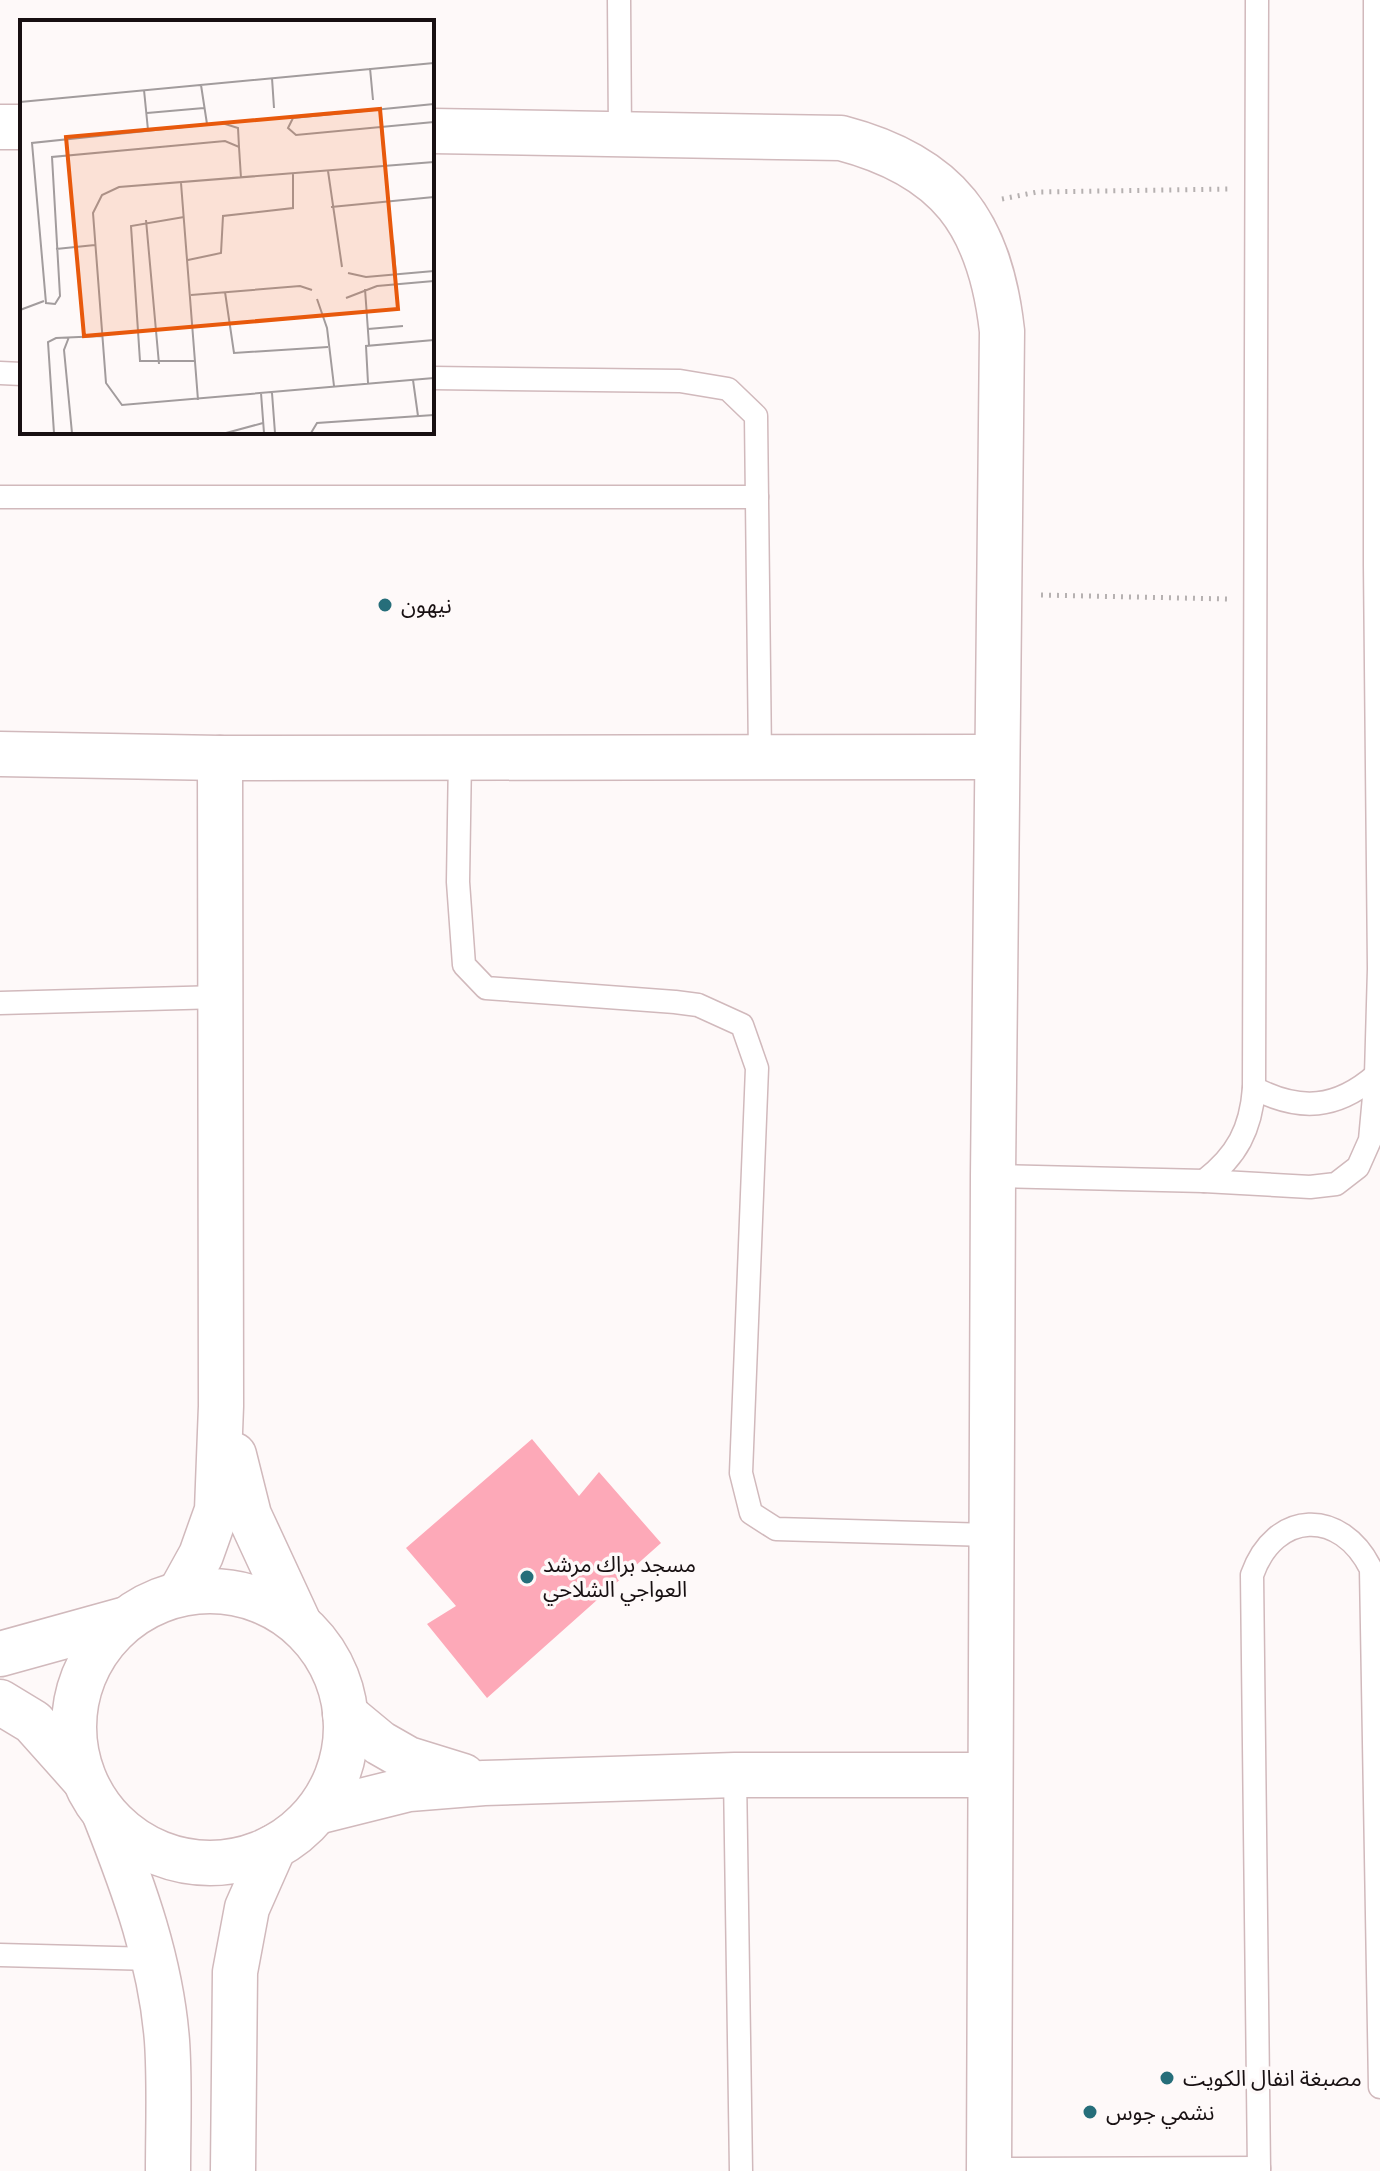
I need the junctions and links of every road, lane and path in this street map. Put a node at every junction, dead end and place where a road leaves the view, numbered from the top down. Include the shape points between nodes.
1 (619, 0) edge
2 (1257, 0) edge
3 (1375, 0) edge
4 (434, 131) edge
5 (620, 134) junction
6 (1257, 188) junction
7 (961, 207) junction
8 (0, 373) edge
9 (20, 374) edge
10 (434, 378) edge
11 (0, 497) edge
12 (757, 497) junction
13 (1378, 565) edge
14 (998, 594) junction
15 (1256, 600) junction
16 (0, 754) edge
17 (460, 757) junction
18 (760, 757) junction
19 (996, 757) junction
20 (220, 758) junction
21 (1380, 969) edge
22 (220, 997) junction
23 (0, 1003) edge
24 (1376, 1075) junction
25 (1254, 1088) junction
26 (993, 1176) junction
27 (1204, 1181) junction
28 (221, 1406) junction
29 (990, 1535) junction
30 (180, 1593) junction
31 (123, 1620) junction
32 (299, 1623) junction
33 (0, 1654) edge
34 (0, 1702) edge
35 (345, 1714) junction
36 (735, 1775) junction
37 (988, 1775) junction
38 (484, 1783) junction
39 (93, 1795) junction
40 (317, 1812) junction
41 (274, 1847) junction
42 (0, 1955) edge
43 (153, 1959) junction
44 (1380, 2087) edge
45 (1259, 2169) edge
46 (989, 2170) edge
47 (168, 2171) edge
48 (233, 2171) edge
49 (741, 2171) edge

1 - 5 lane
2 - 6 lane
3 - 13 lane
4 - 5 street
5 - 7 street via 841,138 879,148 912,165
6 - 7 path via 1037,192
6 - 15 lane
7 - 14 street via 989,265 1002,331
8 - 9 lane
10 - 12 lane via 680,381 728,389 756,416
11 - 12 lane
12 - 18 lane
13 - 21 lane
14 - 15 path
14 - 19 street
15 - 25 lane
16 - 20 street
17 - 18 street
17 - 20 street
17 - 29 lane via 458,882 464,965 486,988 698,1005 742,1025 757,1068 741,1473 751,1513 776,1529
18 - 19 street
19 - 26 street
20 - 22 street
21 - 24 lane
22 - 23 lane
22 - 28 street
24 - 25 lane via 1345,1096 1308,1104 1289,1103
24 - 27 lane via 1370,1140 1358,1167 1336,1184
25 - 27 lane via 1247,1131 1222,1167
26 - 27 lane
26 - 29 street
28 - 30 street via 217,1510
28 - 32 street via 249,1515
29 - 37 street
30 - 31 street
30 - 32 street via 222,1590 263,1601
31 - 33 street
31 - 39 street via 85,1671 76,1702 73,1735
32 - 35 street via 322,1649 338,1680
34 - 39 street via 33,1722
35 - 38 street via 408,1759
35 - 40 street via 338,1771
36 - 37 street
36 - 38 street
36 - 49 lane
37 - 46 street
38 - 40 street via 409,1789
39 - 41 street via 136,1842 167,1857 200,1863 235,1861
39 - 43 street via 133,1886
40 - 41 street
41 - 48 street via 247,1908 235,1972
42 - 43 lane
43 - 47 street via 167,2041
44 - 45 lane via 1371,1569 1348,1536 1309,1525 1272,1540 1252,1575
45 - 46 lane

